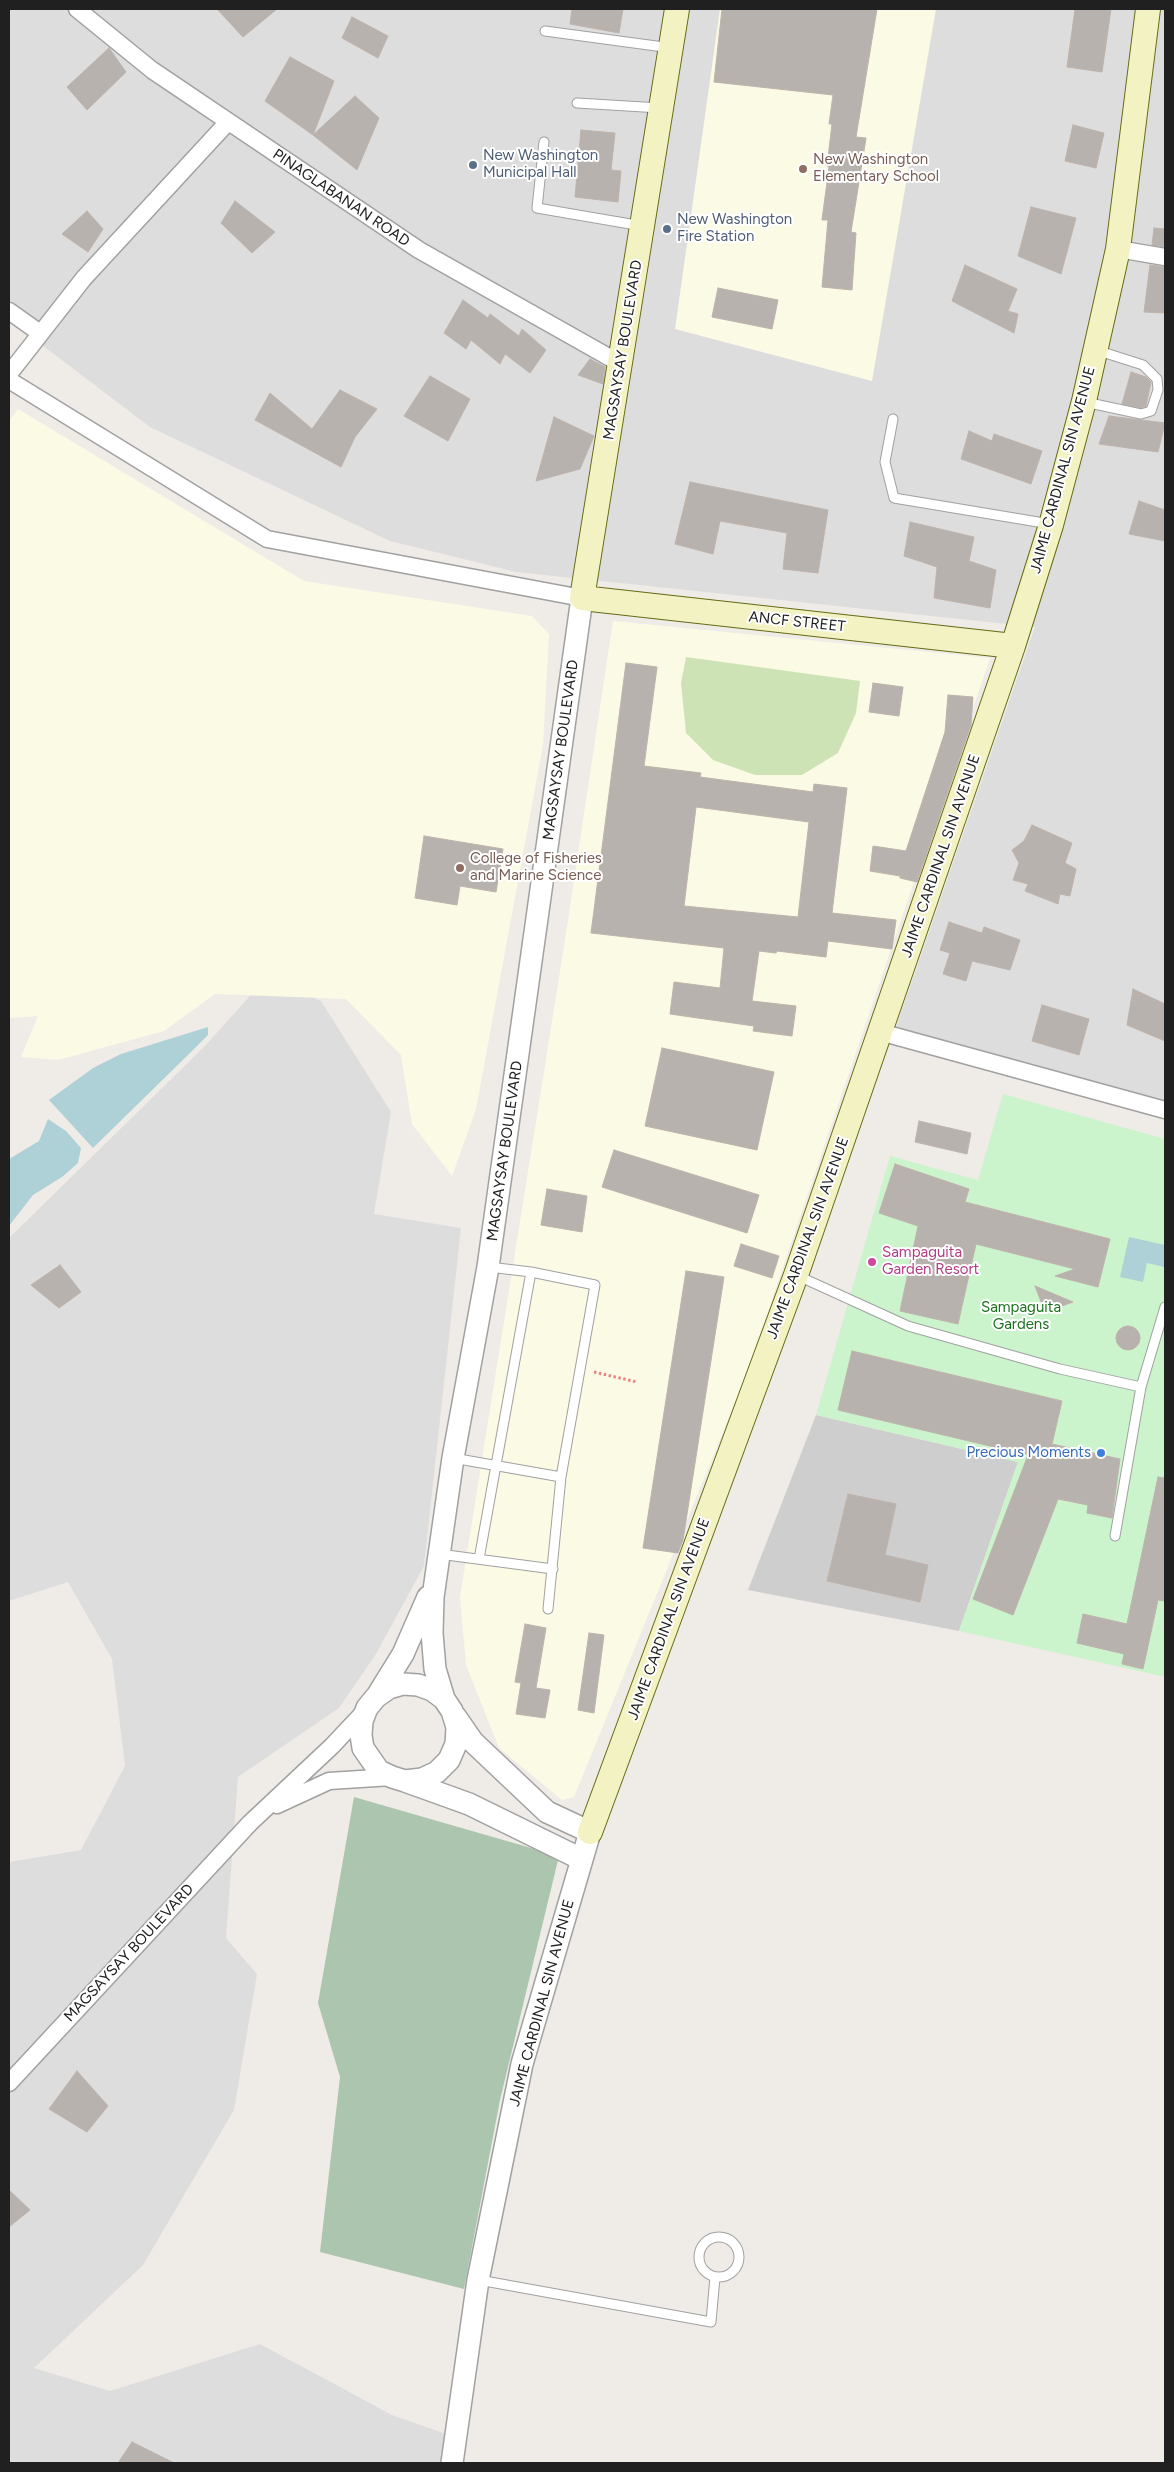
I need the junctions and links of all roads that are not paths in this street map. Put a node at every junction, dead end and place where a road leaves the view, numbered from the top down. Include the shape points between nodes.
1 (677, 9) edge
2 (1148, 9) edge
3 (86, 12) edge
4 (544, 31) dead end
5 (671, 48) junction
6 (577, 103) dead end
7 (660, 108) junction
8 (228, 122) junction
9 (544, 142) dead end
10 (643, 226) junction
11 (1118, 249) junction
12 (1165, 257) edge
13 (9, 311) edge
14 (40, 332) junction
15 (1096, 350) junction
16 (621, 364) junction
17 (9, 374) edge
18 (9, 380) edge
19 (1084, 402) junction
20 (892, 419) dead end
21 (1051, 524) junction
22 (582, 598) junction
23 (1013, 646) junction
24 (880, 1032) junction
25 (1165, 1110) edge
26 (488, 1267) junction
27 (531, 1272) junction
28 (796, 1274) junction
29 (1165, 1307) edge
30 (1141, 1387) junction
31 (453, 1458) junction
32 (498, 1465) junction
33 (561, 1477) junction
34 (1114, 1536) dead end
35 (439, 1554) junction
36 (479, 1560) junction
37 (553, 1569) junction
38 (435, 1580) junction
39 (548, 1609) dead end
40 (372, 1702) junction
41 (448, 1705) junction
42 (398, 1779) junction
43 (250, 1823) junction
44 (590, 1832) junction
45 (582, 1859) junction
46 (9, 2083) edge
47 (715, 2277) junction
48 (478, 2280) junction
49 (452, 2463) edge

1 - 5 main road, MAGSAYSAY BOULEVARD
2 - 11 main road, JAIME CARDINAL SIN AVENUE
3 - 8 street, PINAGLABANAN ROAD via 152,70
4 - 5 lane
5 - 7 main road, MAGSAYSAY BOULEVARD
6 - 7 lane
7 - 10 main road, MAGSAYSAY BOULEVARD
8 - 14 street via 84,278
8 - 16 street, PINAGLABANAN ROAD via 419,250
9 - 10 lane via 537,208
10 - 16 main road, MAGSAYSAY BOULEVARD
11 - 12 street
11 - 15 main road, JAIME CARDINAL SIN AVENUE
13 - 14 street
14 - 17 street
15 - 19 main road, JAIME CARDINAL SIN AVENUE
15 - 19 lane via 1143,365 1157,379 1158,390 1151,410 1140,414
16 - 22 main road, MAGSAYSAY BOULEVARD
18 - 22 street via 267,539
19 - 21 main road, JAIME CARDINAL SIN AVENUE
20 - 21 lane via 885,462 894,498
21 - 23 main road, JAIME CARDINAL SIN AVENUE
22 - 23 main road, ANCF STREET
22 - 26 street, MAGSAYSAY BOULEVARD
23 - 24 main road, JAIME CARDINAL SIN AVENUE
24 - 25 street
24 - 28 main road, JAIME CARDINAL SIN AVENUE
26 - 27 lane
26 - 31 street, MAGSAYSAY BOULEVARD
27 - 32 lane
27 - 33 lane via 595,1285
28 - 30 lane via 908,1326 1060,1369
28 - 44 main road, JAIME CARDINAL SIN AVENUE
29 - 30 lane
30 - 34 lane
31 - 32 lane
31 - 35 street, MAGSAYSAY BOULEVARD
32 - 33 lane
32 - 36 lane
33 - 37 lane
35 - 36 lane
35 - 38 street, MAGSAYSAY BOULEVARD
36 - 37 lane
37 - 39 lane
38 - 40 street, MAGSAYSAY BOULEVARD via 403,1654
38 - 41 street, MAGSAYSAY BOULEVARD via 432,1633 435,1669
40 - 41 street via 389,1688 403,1684 432,1690
40 - 42 street via 362,1721 363,1748 380,1771
40 - 43 street, MAGSAYSAY BOULEVARD via 332,1746
41 - 42 street via 457,1728 456,1744 449,1760 437,1772 422,1779
41 - 44 street, MAGSAYSAY BOULEVARD via 473,1742 547,1812
42 - 43 street, MAGSAYSAY BOULEVARD via 328,1781 279,1803
42 - 45 street, MAGSAYSAY BOULEVARD via 469,1804
43 - 46 street, MAGSAYSAY BOULEVARD
44 - 45 street, JAIME CARDINAL SIN AVENUE
45 - 48 street, JAIME CARDINAL SIN AVENUE via 522,2064
47 - 47 lane via 728,2275 739,2259 736,2247 725,2238 707,2241 699,2252 700,2265
47 - 48 lane via 711,2322
48 - 49 street, JAIME CARDINAL SIN AVENUE

